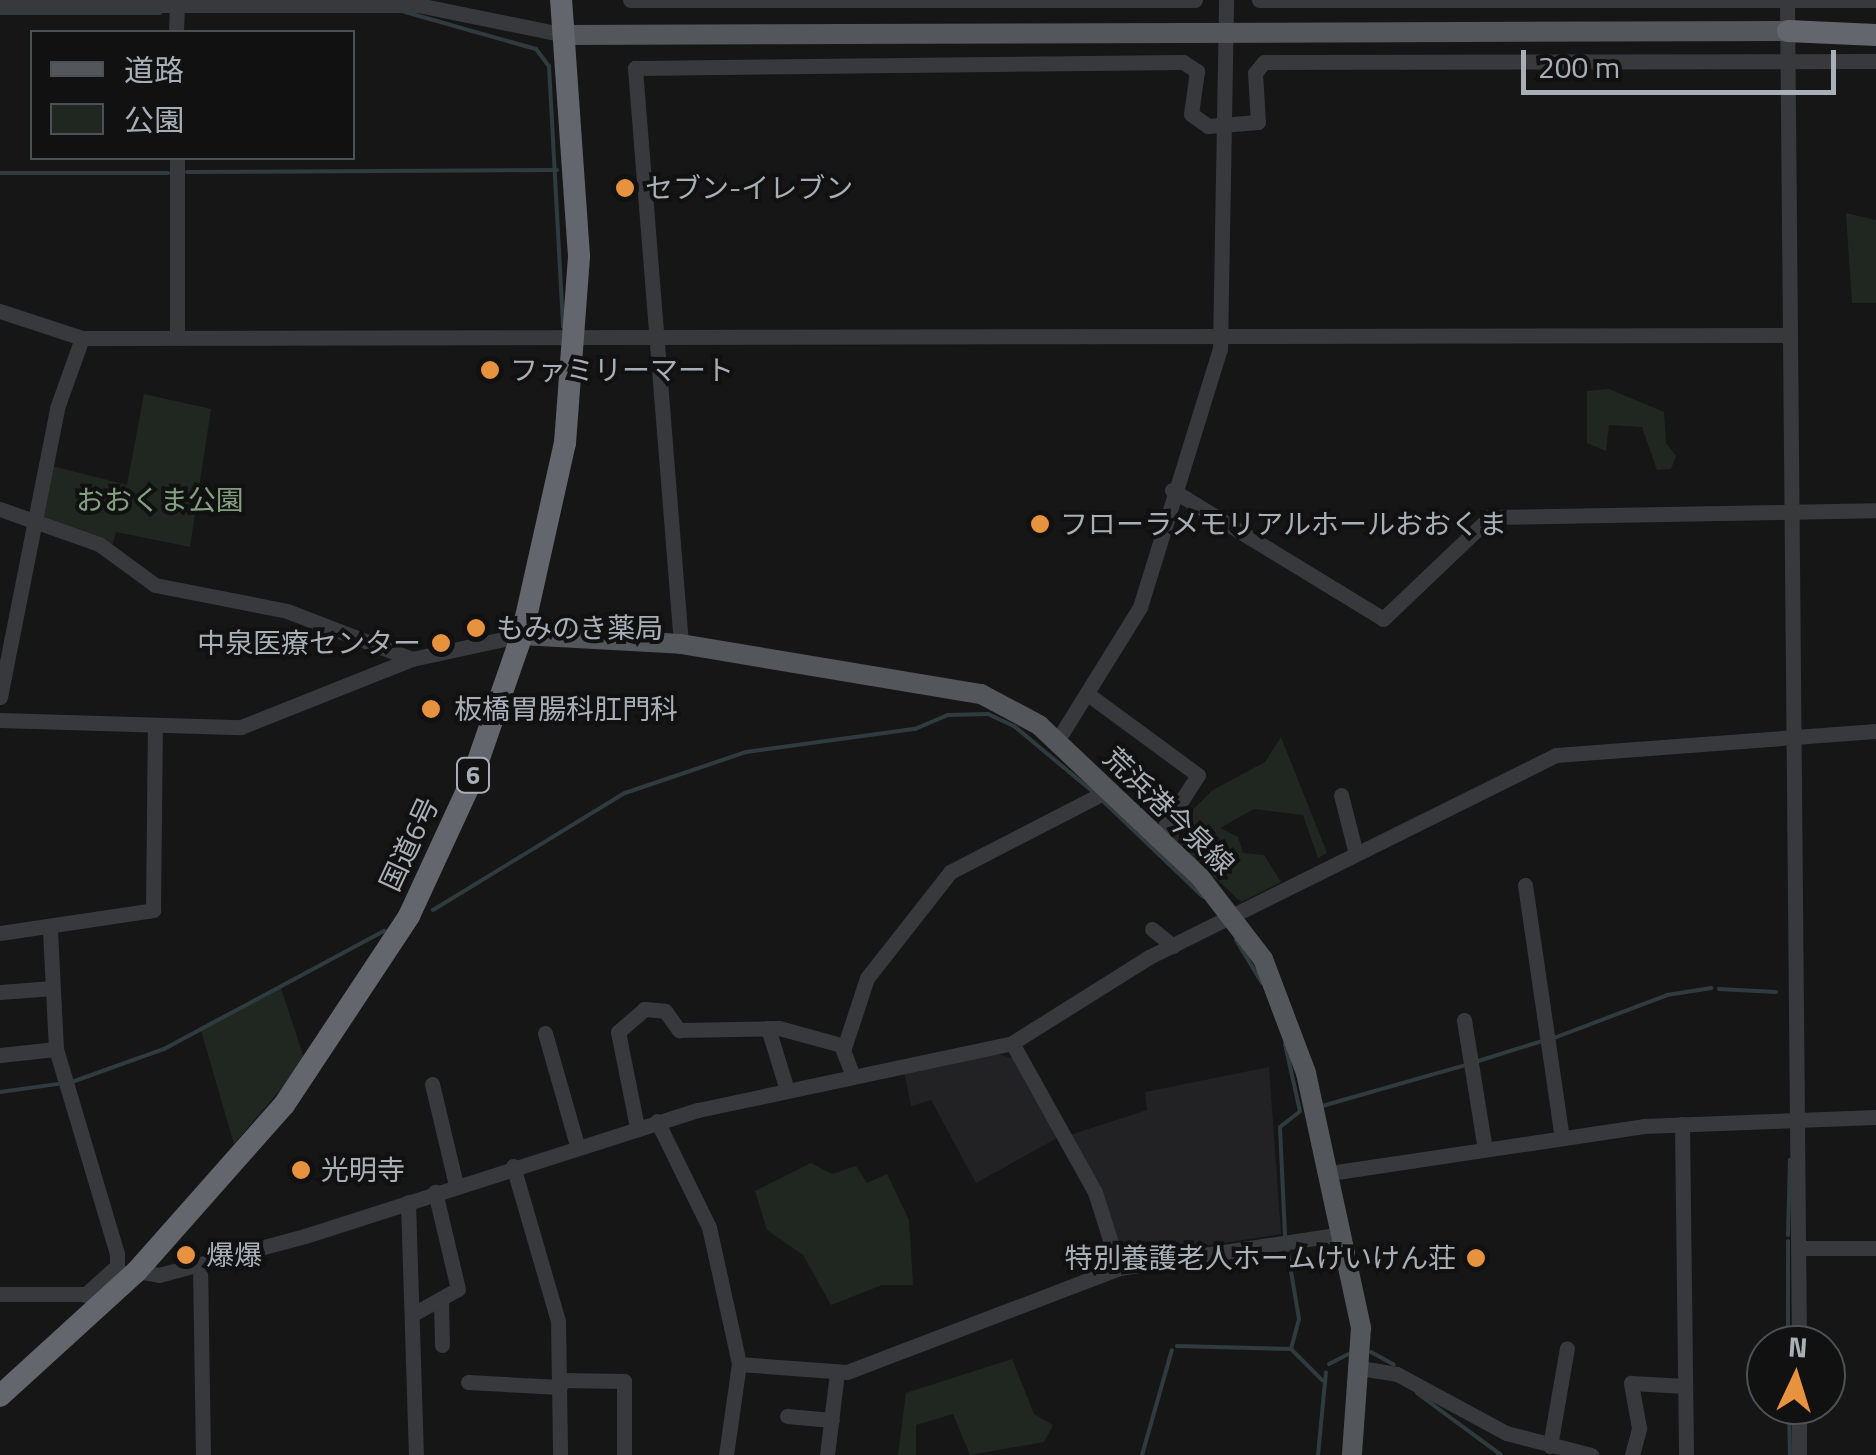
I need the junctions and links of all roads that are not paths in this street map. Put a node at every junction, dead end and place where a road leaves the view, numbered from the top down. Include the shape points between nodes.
1 (561, 0) edge
2 (630, 0) edge
3 (1195, 0) edge
4 (1226, 0) edge
5 (1259, 0) edge
6 (1787, 0) edge
7 (1876, 0) edge
8 (177, 2) edge
9 (927, 2) edge
10 (994, 2) edge
11 (1056, 2) edge
12 (0, 5) edge
13 (176, 30) edge
14 (1788, 31) junction
15 (1876, 31) edge
16 (1226, 34) junction
17 (565, 35) junction
18 (1876, 61) edge
19 (1788, 64) junction
20 (1226, 126) junction
21 (176, 160) edge
22 (0, 311) edge
23 (1222, 335) junction
24 (1790, 335) junction
25 (177, 336) junction
26 (652, 336) junction
27 (82, 338) junction
28 (576, 338) junction
29 (1172, 490) junction
30 (0, 509) edge
31 (1793, 510) junction
32 (1876, 510) edge
33 (32, 520) junction
34 (522, 635) junction
35 (680, 644) junction
36 (412, 658) junction
37 (0, 696) edge
38 (1090, 696) junction
39 (0, 720) edge
40 (155, 726) junction
41 (1876, 731) edge
42 (1794, 735) junction
43 (1057, 742) junction
44 (1108, 790) junction
45 (1341, 795) dead end
46 (1158, 837) junction
47 (1355, 850) junction
48 (1526, 885) dead end
49 (1234, 915) junction
50 (1152, 928) dead end
51 (50, 929) junction
52 (0, 933) edge
53 (1172, 946) junction
54 (53, 988) junction
55 (0, 992) edge
56 (1464, 1020) dead end
57 (768, 1028) junction
58 (545, 1033) dead end
59 (1012, 1044) junction
60 (844, 1048) junction
61 (56, 1049) junction
62 (0, 1056) edge
63 (852, 1073) junction
64 (432, 1084) dead end
65 (787, 1090) junction
66 (1876, 1117) edge
67 (1798, 1118) junction
68 (658, 1121) junction
69 (1682, 1124) junction
70 (637, 1127) junction
71 (1562, 1138) junction
72 (577, 1146) junction
73 (1485, 1149) junction
74 (513, 1166) junction
75 (1330, 1173) junction
76 (456, 1185) junction
77 (436, 1192) junction
78 (408, 1202) junction
79 (1342, 1234) junction
80 (1798, 1248) junction
81 (1876, 1248) edge
82 (200, 1265) junction
83 (1119, 1268) junction
84 (137, 1271) junction
85 (114, 1293) junction
86 (0, 1294) edge
87 (86, 1296) junction
88 (441, 1302) junction
89 (414, 1314) junction
90 (1798, 1325) edge
91 (442, 1345) dead end
92 (1567, 1348) dead end
93 (739, 1364) junction
94 (1360, 1368) junction
95 (837, 1372) junction
96 (468, 1382) dead end
97 (560, 1384) junction
98 (1685, 1386) junction
99 (0, 1396) edge
100 (787, 1416) dead end
101 (832, 1420) junction
102 (1799, 1425) edge
103 (1550, 1446) junction
104 (203, 1455) edge
105 (416, 1455) edge
106 (560, 1455) edge
107 (624, 1455) edge
108 (726, 1455) edge
109 (827, 1455) edge
110 (1352, 1455) edge
111 (1590, 1455) edge
112 (1632, 1455) edge
113 (1686, 1455) edge
114 (1799, 1455) edge

1 - 17 highway, 国道6号 / 6
2 - 9 street
3 - 11 street
4 - 16 street
5 - 6 street
6 - 7 street
6 - 14 street
8 - 12 street
8 - 13 street
8 - 17 street via 418,5
9 - 10 street
10 - 11 street
14 - 15 highway
14 - 16 main road
14 - 19 street
16 - 17 main road
16 - 20 street
17 - 28 highway, 国道6号 / 6
18 - 19 street
19 - 20 street via 1264,62 1255,73 1262,118
19 - 24 street
20 - 23 street
20 - 26 street via 1194,119 1190,63 643,64 634,74
21 - 25 street
22 - 27 street
23 - 24 street
23 - 26 street
23 - 29 street
24 - 31 street
25 - 27 street
25 - 28 street
26 - 28 street
26 - 35 street
27 - 33 street
28 - 34 highway, 国道6号 / 6 via 560,475
29 - 31 street via 1384,619 1490,517
29 - 38 street via 1140,607
30 - 33 street
31 - 32 street
31 - 42 street
33 - 36 street via 99,544 155,586 299,614
33 - 37 street
34 - 35 main road, 荒浜港今泉線
34 - 36 street
34 - 84 highway, 国道6号 / 6 via 470,784 409,916 284,1106
35 - 43 main road, 荒浜港今泉線 via 967,690 1010,706
36 - 40 street via 267,720
38 - 43 street
38 - 46 street via 1198,775
39 - 40 street
40 - 51 street via 153,910
41 - 42 street
42 - 47 street via 1556,755
42 - 67 street
43 - 44 main road, 荒浜港今泉線
44 - 46 main road, 荒浜港今泉線
44 - 60 street via 950,872 867,978
45 - 47 street
46 - 49 main road, 荒浜港今泉線
47 - 49 street
48 - 71 street
49 - 53 street
49 - 75 main road, 荒浜港今泉線 via 1294,1029
50 - 53 street
51 - 52 street
51 - 54 street
53 - 59 street
54 - 55 street
54 - 61 street
56 - 73 street
57 - 60 street
57 - 65 street
57 - 70 street via 679,1030 660,1008 619,1025
58 - 72 street
59 - 63 street
59 - 83 street via 1095,1192
60 - 63 street
61 - 62 street
61 - 87 street via 117,1254 117,1266
63 - 65 street
64 - 76 street
65 - 68 street
66 - 67 street
67 - 69 street
67 - 80 street
68 - 70 street
68 - 93 street via 709,1227
69 - 71 street
69 - 98 street
70 - 72 street
71 - 73 street
72 - 74 street
73 - 75 street
74 - 76 street
74 - 97 street via 558,1321
75 - 79 main road, 荒浜港今泉線
76 - 77 street
77 - 78 street
77 - 88 street via 458,1280 456,1295
78 - 82 street
78 - 89 street
79 - 83 street
79 - 94 main road, 荒浜港今泉線
80 - 81 street
80 - 90 street
82 - 84 street
82 - 104 street
83 - 95 street
84 - 85 highway, 国道6号 / 6
85 - 87 street
85 - 99 highway, 国道6号 / 6
86 - 87 street
88 - 89 street
88 - 91 street
89 - 105 street
92 - 103 street
93 - 95 street
93 - 108 street
94 - 103 street via 1397,1374 1479,1423
94 - 110 main road, 荒浜港今泉線
95 - 101 street
96 - 97 street
97 - 106 street
97 - 107 street via 624,1382
98 - 112 street via 1631,1384 1639,1428
98 - 113 street
100 - 101 street
101 - 109 street
102 - 114 street
103 - 111 street

